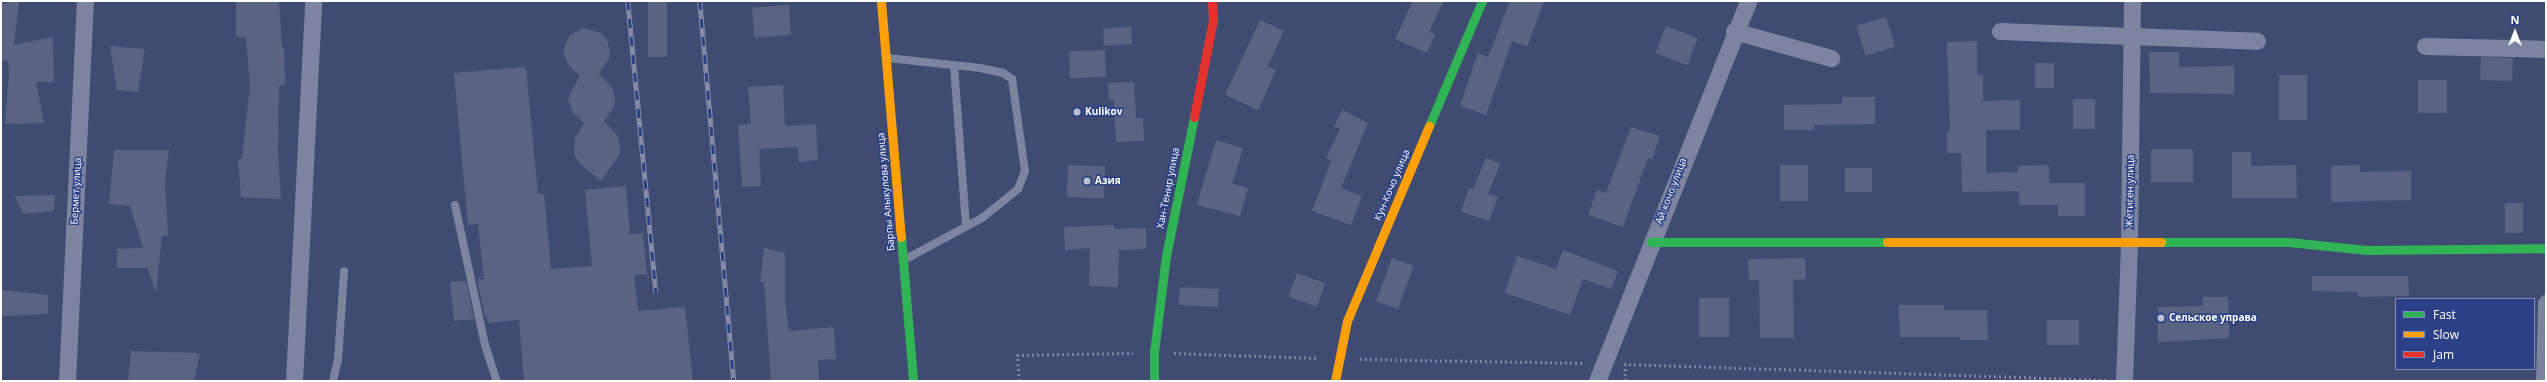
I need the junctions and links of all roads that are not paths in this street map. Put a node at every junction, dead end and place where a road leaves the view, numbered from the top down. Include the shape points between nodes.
1 (85, 1) edge
2 (313, 1) edge
3 (881, 1) edge
4 (1212, 1) edge
5 (1221, 1) edge
6 (1482, 1) edge
7 (1748, 1) edge
8 (2132, 1) edge
9 (1213, 20) junction
10 (1734, 31) junction
11 (2000, 31) dead end
12 (2131, 36) junction
13 (2257, 41) dead end
14 (2425, 46) dead end
15 (2546, 49) edge
16 (886, 58) junction
17 (1831, 58) dead end
18 (954, 66) junction
19 (455, 206) dead end
20 (966, 227) junction
21 (1651, 242) junction
22 (2129, 243) junction
23 (2546, 248) edge
24 (903, 261) junction
25 (344, 271) dead end
26 (2546, 303) edge
27 (67, 381) edge
28 (294, 381) edge
29 (333, 381) edge
30 (497, 381) edge
31 (914, 381) edge
32 (1154, 381) edge
33 (1335, 381) edge
34 (1597, 381) edge
35 (2124, 381) edge
36 (2544, 381) edge

1 - 27 street, Бермет улица
2 - 28 street
3 - 16 street, Барпы Алыкулова улица
4 - 9 street, Хан-Тенир улица
5 - 9 street
6 - 33 street, Кун-Кочо улица via 1346,321
7 - 10 street, Ай кочо улица
8 - 12 street, Жетиген улица
9 - 32 street, Хан-Тенир улица via 1166,256 1154,352
10 - 17 street
10 - 21 street, Ай кочо улица
11 - 12 street
12 - 13 street
12 - 22 street, Жетиген улица
14 - 15 street
16 - 18 lane
16 - 24 street, Барпы Алыкулова улица
18 - 20 lane
18 - 20 lane via 1003,72 1012,79 1025,171 1018,189 982,218
19 - 30 lane via 485,345
20 - 24 lane
21 - 22 street
21 - 34 street, Ай кочо улица
22 - 23 street via 2288,242 2367,250
22 - 35 street, Жетиген улица
24 - 31 street, Барпы Алыкулова улица
25 - 29 lane via 338,360
26 - 36 street

